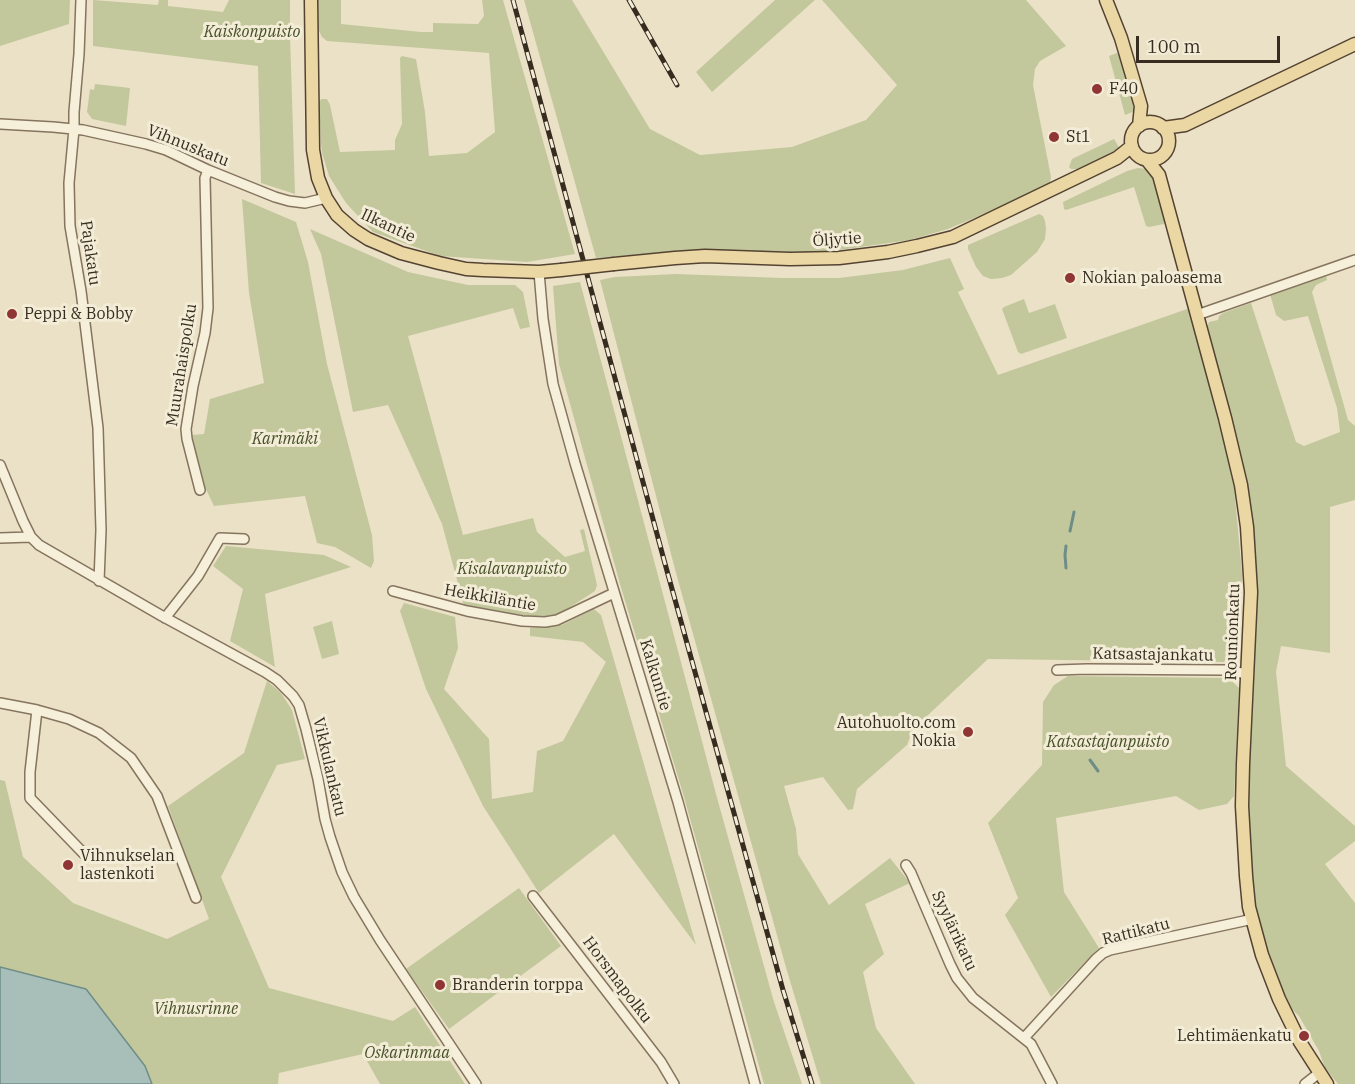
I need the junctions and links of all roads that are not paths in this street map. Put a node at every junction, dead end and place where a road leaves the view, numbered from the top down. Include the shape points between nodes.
1 (81, 0) edge
2 (311, 0) edge
3 (1106, 0) edge
4 (1355, 44) edge
5 (1141, 106) junction
6 (0, 124) edge
7 (1158, 125) junction
8 (1185, 125) junction
9 (1139, 126) junction
10 (74, 129) junction
11 (1169, 142) junction
12 (1139, 153) junction
13 (1162, 156) junction
14 (208, 170) junction
15 (1159, 175) junction
16 (326, 198) junction
17 (1355, 260) edge
18 (539, 272) junction
19 (1197, 315) junction
20 (0, 465) edge
21 (200, 490) dead end
22 (31, 537) junction
23 (0, 538) edge
24 (244, 539) dead end
25 (99, 581) junction
26 (393, 591) dead end
27 (614, 593) junction
28 (165, 618) junction
29 (1057, 670) dead end
30 (1248, 674) junction
31 (0, 703) edge
32 (37, 710) junction
33 (87, 857) dead end
34 (906, 865) dead end
35 (533, 896) dead end
36 (196, 898) dead end
37 (1252, 919) junction
38 (1024, 1038) junction
39 (1319, 1073) junction
40 (476, 1084) edge
41 (674, 1084) edge
42 (755, 1084) edge
43 (1052, 1084) edge
44 (1305, 1084) edge
45 (1327, 1084) edge

1 - 10 street, Pajakatu
2 - 16 main road, Ilkantie via 313,150
3 - 5 main road
4 - 8 main road
5 - 7 main road
5 - 9 main road
6 - 10 street, Vihnuskatu
7 - 8 main road
7 - 9 main road
7 - 11 main road via 1167,132
8 - 11 main road
9 - 12 main road via 1133,135
10 - 14 street, Vihnuskatu via 166,150
10 - 25 street, Pajakatu via 70,226 98,428
11 - 13 main road
12 - 13 main road via 1157,159
12 - 15 main road, Rounionkatu
12 - 18 main road, Öljytie, bridge via 1117,158 953,237 888,252 839,258 705,256
13 - 15 main road, Rounionkatu
14 - 16 street, Vihnuskatu via 289,201 305,203
14 - 21 street, Muurahaispolku via 208,308 186,429
15 - 19 main road, Rounionkatu
16 - 18 main road, Ilkantie via 354,230 401,253 466,268
17 - 19 street
18 - 27 street, Kalkuntie via 553,384
19 - 30 main road, Rounionkatu via 1234,453 1245,517 1251,592
20 - 22 street, Vikkulankatu
22 - 23 street
22 - 25 street, Vikkulankatu
24 - 28 street via 220,538 198,576
25 - 28 street, Vikkulankatu
26 - 27 street, Heikkiläntie via 467,611 545,622
27 - 42 street, Kalkuntie via 678,802
28 - 40 street, Vikkulankatu via 265,672 293,696 306,729 325,819 342,872 380,940
29 - 30 street, Katsastajankatu via 1224,670
30 - 37 main road, Rounionkatu via 1243,829
31 - 32 street
32 - 33 street via 30,798
32 - 36 street via 99,733 131,758 157,796
34 - 38 street, Syylärikatu via 961,983 973,998
35 - 41 street, Horsmapolku
37 - 38 street, Rattikatu via 1103,953
37 - 39 main road, Rounionkatu via 1279,999
38 - 43 street, Syylärikatu
39 - 44 street
39 - 45 main road, Rounionkatu

